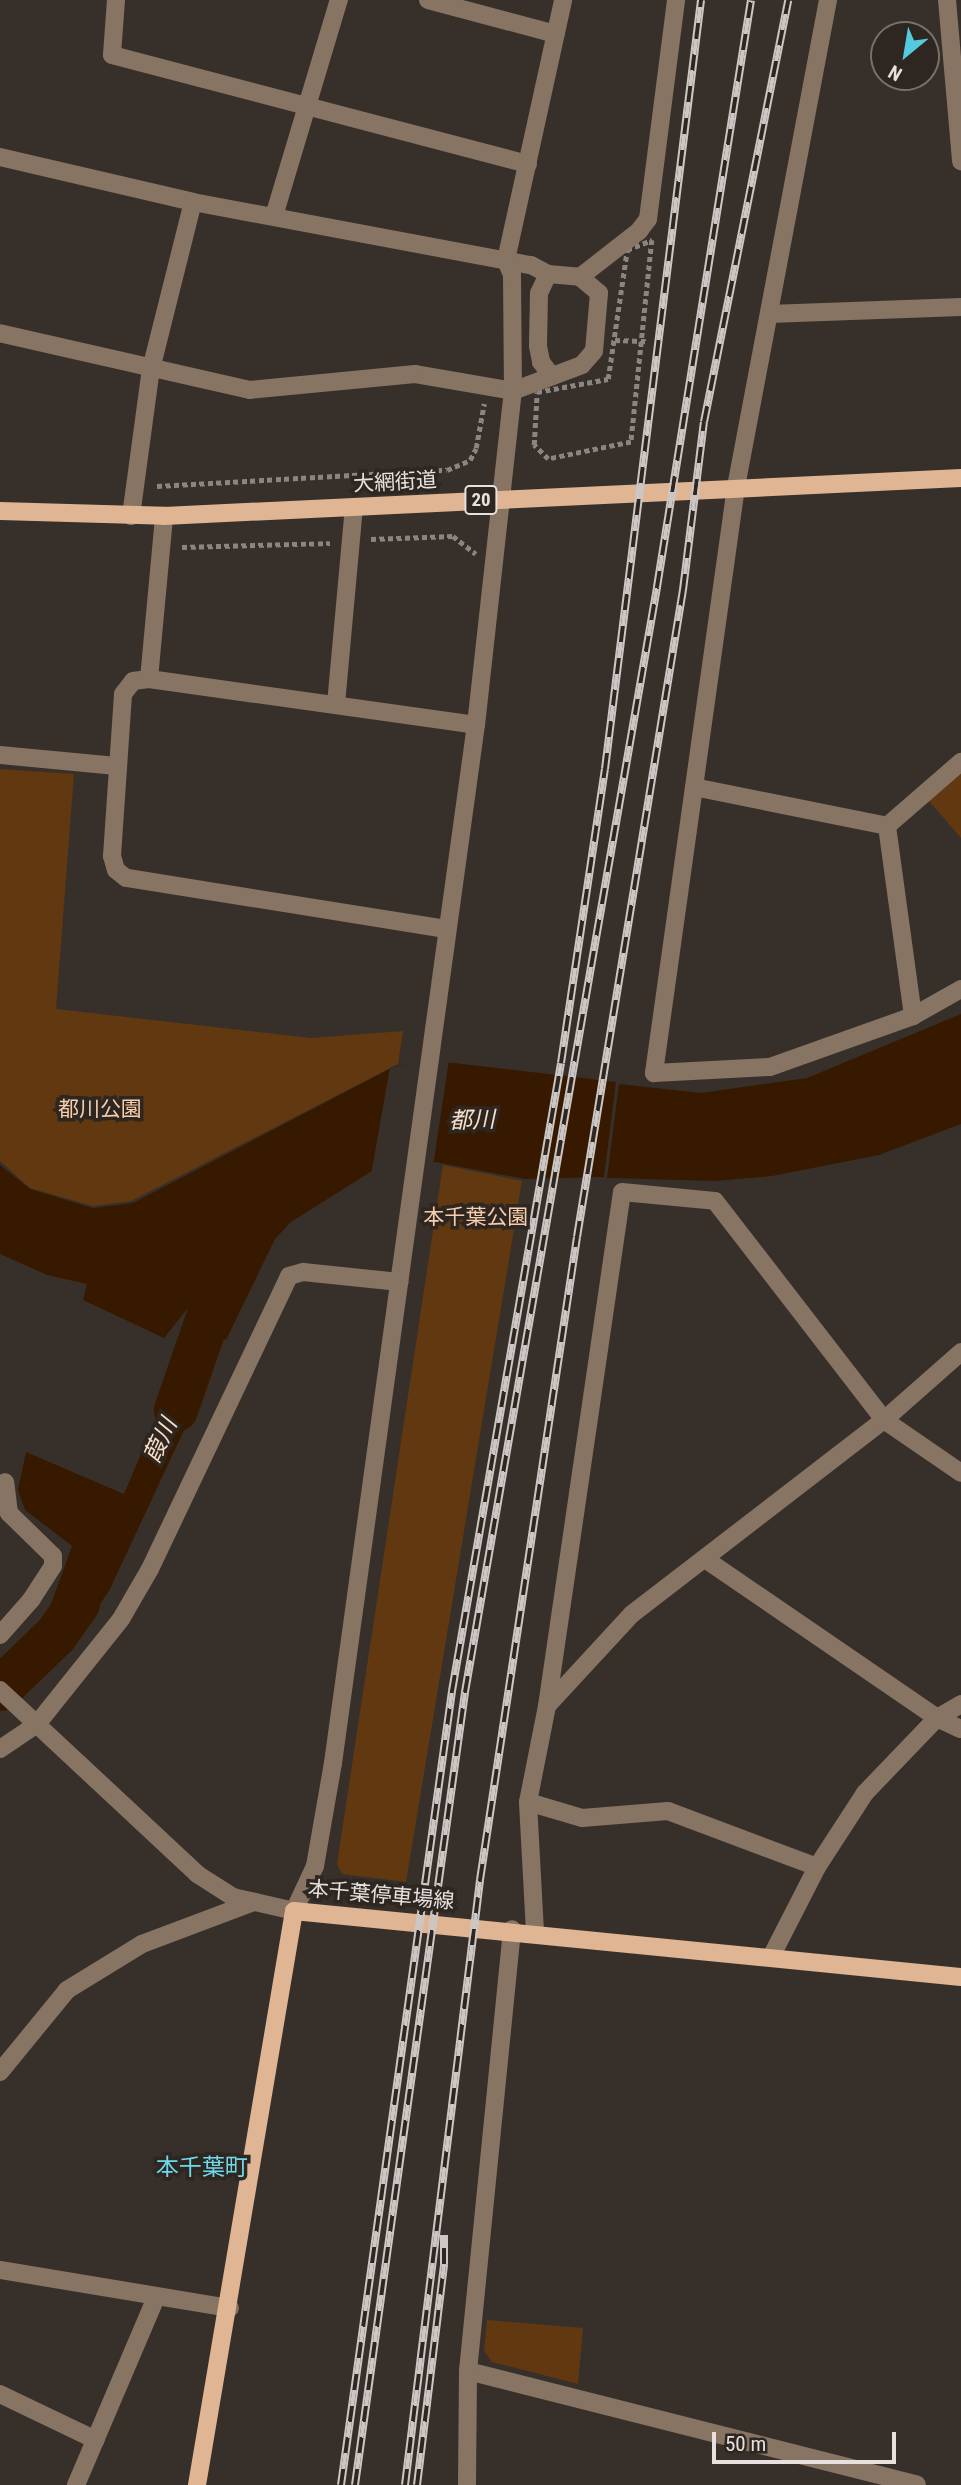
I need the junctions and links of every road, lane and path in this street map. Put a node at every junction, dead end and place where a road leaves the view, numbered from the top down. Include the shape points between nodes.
1 (116, 0) edge
2 (338, 0) edge
3 (428, 0) edge
4 (563, 0) edge
5 (676, 0) edge
6 (828, 0) edge
7 (947, 0) edge
8 (556, 34) junction
9 (957, 97) edge
10 (307, 106) junction
11 (0, 158) edge
12 (961, 162) edge
13 (527, 164) junction
14 (193, 202) junction
15 (274, 216) junction
16 (506, 260) junction
17 (548, 274) junction
18 (580, 278) junction
19 (961, 307) edge
20 (769, 314) junction
21 (0, 333) edge
22 (613, 340) dead end
23 (649, 341) dead end
24 (151, 369) junction
25 (552, 376) junction
26 (513, 391) junction
27 (485, 400) dead end
28 (961, 478) edge
29 (157, 486) dead end
30 (736, 487) junction
31 (505, 499) junction
32 (354, 508) junction
33 (0, 511) edge
34 (131, 516) junction
35 (164, 516) junction
36 (367, 539) dead end
37 (335, 543) dead end
38 (178, 548) dead end
39 (479, 557) dead end
40 (149, 679) junction
41 (336, 704) junction
42 (476, 725) junction
43 (0, 755) edge
44 (961, 762) edge
45 (116, 766) junction
46 (694, 788) junction
47 (887, 826) junction
48 (446, 929) junction
49 (961, 989) edge
50 (913, 1016) junction
51 (399, 1282) junction
52 (961, 1352) edge
53 (884, 1420) junction
54 (961, 1473) edge
55 (5, 1482) dead end
56 (705, 1559) junction
57 (0, 1635) edge
58 (0, 1690) edge
59 (961, 1704) edge
60 (547, 1706) junction
61 (937, 1718) junction
62 (37, 1724) junction
63 (961, 1729) edge
64 (0, 1749) edge
65 (528, 1802) junction
66 (817, 1867) junction
67 (254, 1902) junction
68 (294, 1911) junction
69 (512, 1929) junction
70 (535, 1932) junction
71 (771, 1956) junction
72 (961, 1977) edge
73 (0, 2072) edge
74 (0, 2270) edge
75 (156, 2297) junction
76 (230, 2308) junction
77 (468, 2371) junction
78 (0, 2394) edge
79 (96, 2440) junction
80 (76, 2485) edge
81 (197, 2485) edge
82 (467, 2485) edge
83 (917, 2485) edge

1 - 10 street via 112,55
2 - 10 street
3 - 8 street
4 - 8 street
5 - 18 street via 648,219 639,232
6 - 20 street
7 - 9 street
8 - 13 street
9 - 12 street
10 - 13 street
10 - 15 street
11 - 14 street
13 - 16 street
14 - 15 street
14 - 24 street
15 - 16 street
16 - 17 street
16 - 26 street via 512,275
17 - 18 street
17 - 25 street via 540,293 538,346 541,362
18 - 25 street via 599,293 594,351 582,365
19 - 20 street
20 - 30 street
21 - 24 street
22 - 23 path
24 - 26 street via 250,390 415,374
24 - 34 street
25 - 26 street
26 - 31 street
27 - 29 path via 470,460 447,470
28 - 30 main road, 大網街道 / 20
30 - 31 main road, 大網街道 / 20
30 - 46 street
31 - 32 main road, 大網街道 / 20
31 - 42 street
32 - 35 main road, 大網街道 / 20
32 - 41 street
33 - 34 main road, 大網街道 / 20
34 - 35 main road, 大網街道 / 20
35 - 40 street
36 - 39 path via 453,536
37 - 38 path
40 - 41 street
40 - 45 street via 133,681 123,694
41 - 42 street
42 - 48 street
43 - 45 street
44 - 47 street
45 - 48 street via 112,856 116,870 126,878
46 - 47 street
46 - 50 street via 654,1073 770,1067
47 - 50 street
48 - 51 street
49 - 50 street
51 - 62 street via 303,1272 289,1276 150,1569 121,1619
51 - 68 street via 333,1763 315,1866
52 - 53 street
53 - 54 street
53 - 56 street
53 - 60 street via 715,1201 622,1192
55 - 57 street via 9,1513 53,1556 53,1566
56 - 60 street via 632,1614
56 - 61 street
58 - 62 street
59 - 61 street
60 - 65 street
61 - 63 street
61 - 66 street via 865,1793
62 - 64 street
62 - 67 street via 197,1874 233,1897
65 - 66 street via 582,1818 668,1811
65 - 70 street
66 - 71 street
67 - 68 street
67 - 73 street via 142,1944 67,1990
68 - 69 main road, 本千葉停車場線
68 - 76 main road, 本千葉停車場線
69 - 70 main road, 本千葉停車場線
69 - 77 street
70 - 71 main road, 本千葉停車場線
71 - 72 main road, 本千葉停車場線
74 - 75 street
75 - 76 street
75 - 79 street
76 - 81 main road, 本千葉停車場線
77 - 82 street
77 - 83 street
78 - 79 street
79 - 80 street

